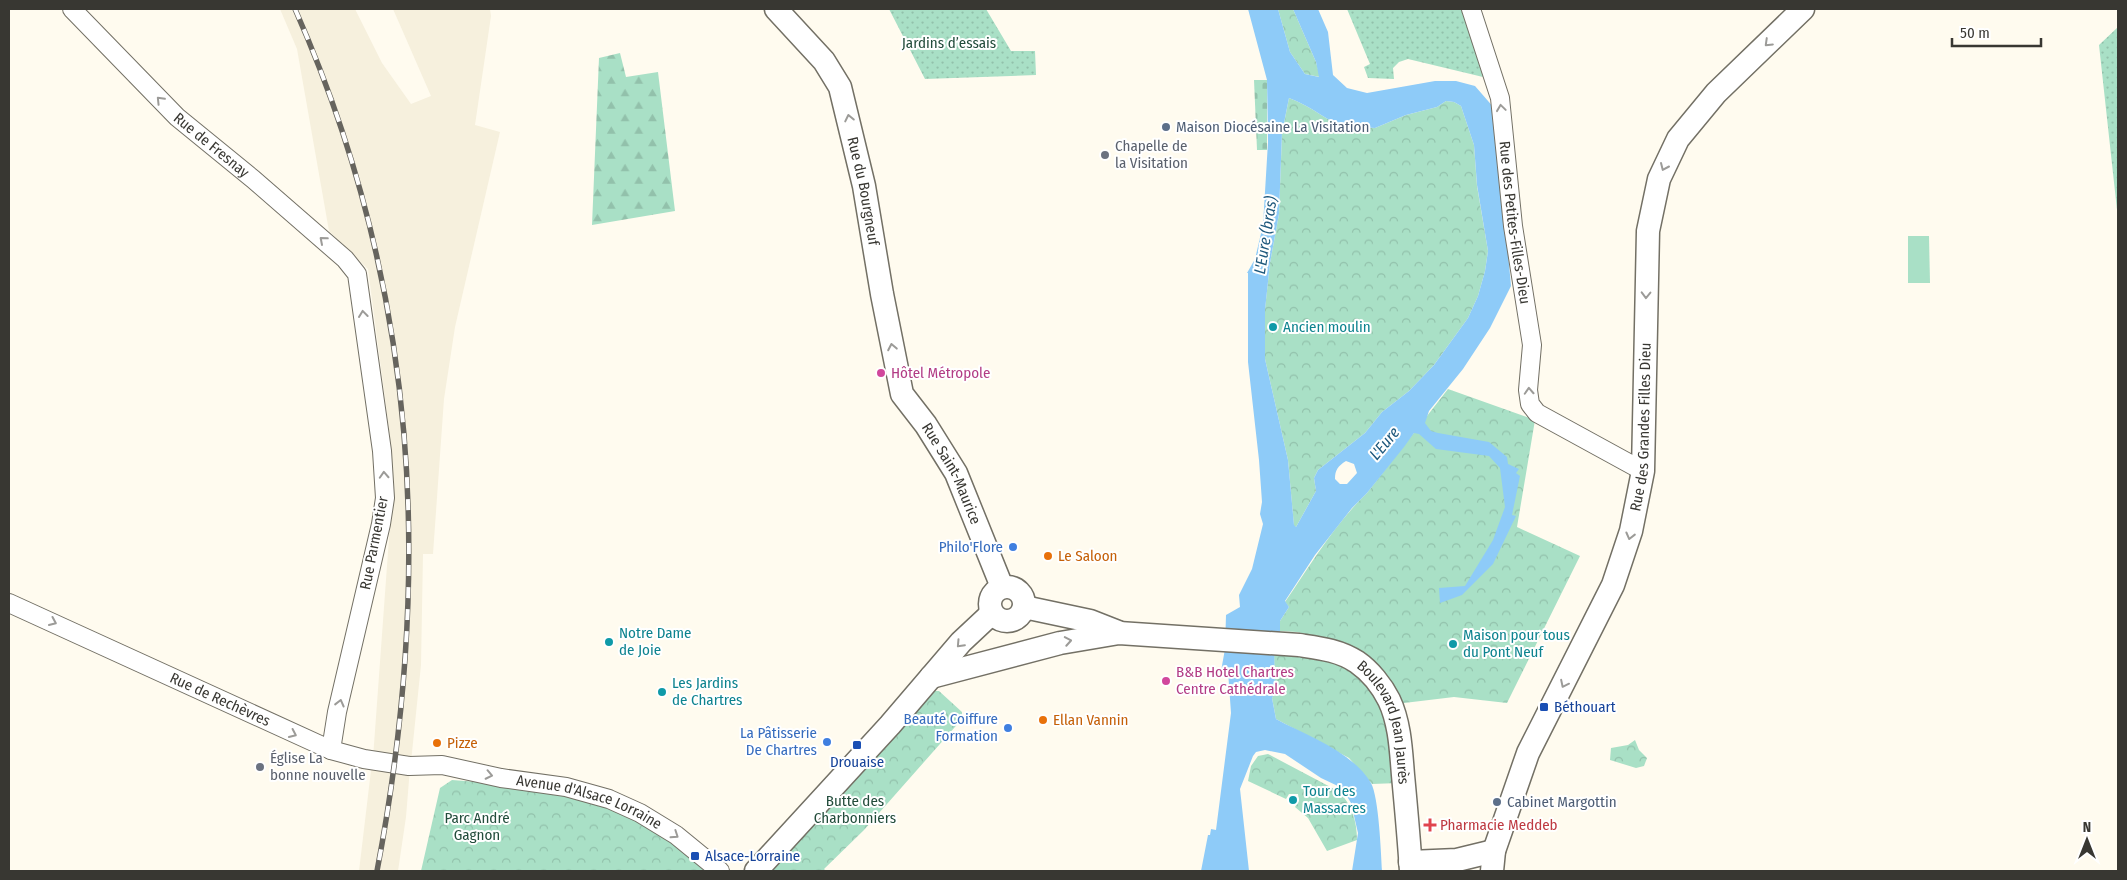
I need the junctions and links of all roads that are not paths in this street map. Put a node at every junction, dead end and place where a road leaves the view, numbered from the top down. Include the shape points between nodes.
1 (72, 9) edge
2 (776, 9) edge
3 (1471, 9) edge
4 (1802, 9) edge
5 (357, 274) joint
6 (902, 394) joint
7 (1643, 472) junction
8 (9, 603) edge
9 (1009, 614) junction
10 (1119, 632) junction
11 (1016, 654) junction
12 (931, 677) junction
13 (331, 750) junction
14 (442, 765) joint
15 (1493, 861) edge
16 (1410, 867) edge
17 (720, 871) edge
18 (756, 871) edge

5 -> 1 street, Rue de Fresnay via 260,185 177,117
6 -> 2 main road, Rue du Bourgneuf via 846,102 824,61
7 -> 3 street, Rue des Petites-Filles-Dieu via 1537,413 1530,404 1532,345 1512,226 1501,106
4 -> 7 main road, Rue des Grandes Filles Dieu via 1716,93 1678,139 1659,179 1648,231
13 -> 5 street, Rue Parmentier via 385,498 382,451
6 - 9 main road, Rue Saint-Maurice via 956,473 1002,587 1013,587 1020,592
7 -> 15 main road, Rue des Grandes Filles Dieu via 1619,570 1528,753
8 -> 13 street, Rue de Rechèvres
9 - 10 main road via 1090,621
9 - 11 main road
9 -> 12 main road via 961,642
11 -> 10 main road via 1060,642
10 - 16 main road, Boulevard Jean Jaurès via 1326,648 1357,662 1371,674 1385,694 1396,720
11 - 12 main road
12 - 18 main road
13 - 14 street, Rue de Rechèvres via 409,766
14 -> 17 street, Avenue d'Alsace Lorraine via 501,778 566,786 609,799 676,835
15 - 16 main road via 1457,860

